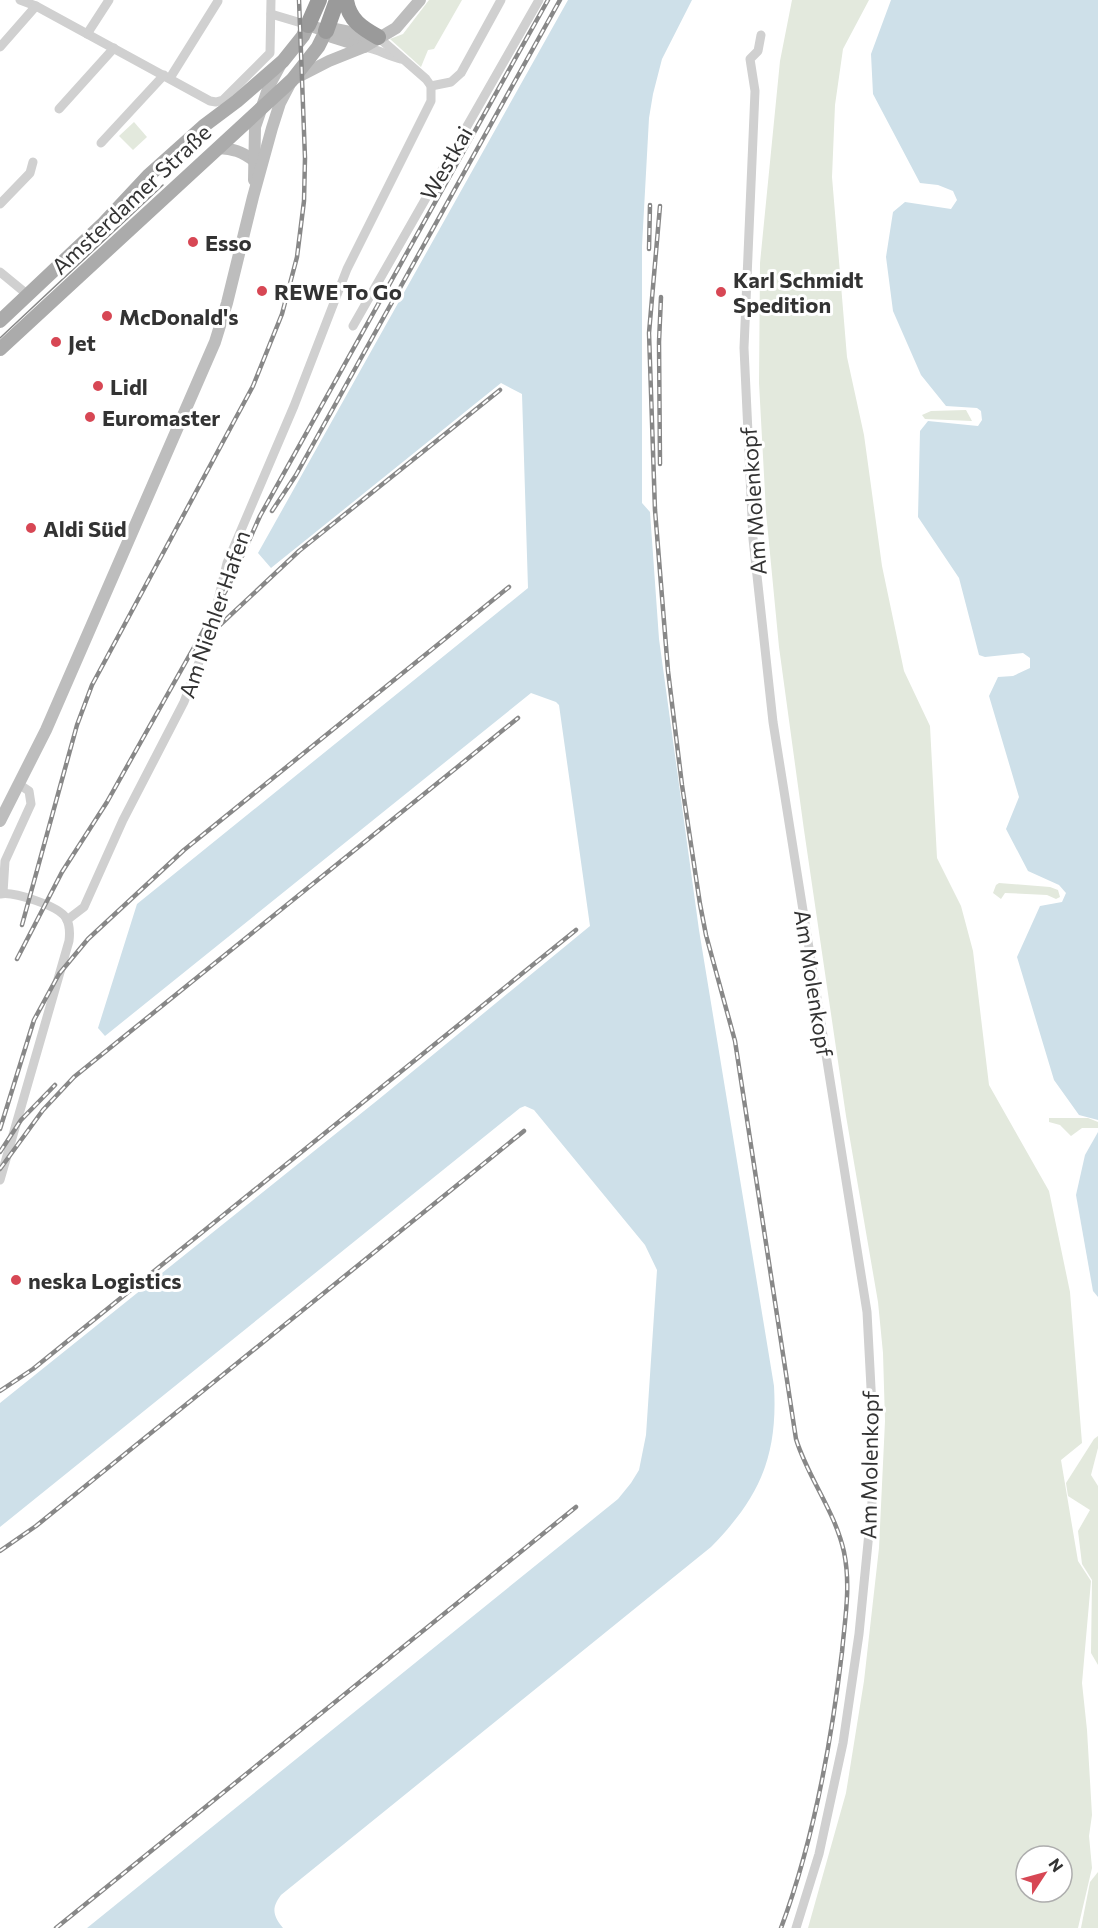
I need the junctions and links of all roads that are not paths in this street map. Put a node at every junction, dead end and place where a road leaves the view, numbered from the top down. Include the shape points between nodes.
1 (20, 0) edge
2 (109, 0) edge
3 (271, 0) edge
4 (319, 0) edge
5 (337, 0) edge
6 (346, 0) edge
7 (420, 0) edge
8 (501, 0) edge
9 (539, 0) edge
10 (219, 1) edge
11 (36, 6) junction
12 (271, 14) junction
13 (308, 25) junction
14 (326, 31) junction
15 (87, 34) junction
16 (761, 35) dead end
17 (378, 37) junction
18 (0, 47) edge
19 (364, 47) junction
20 (114, 48) junction
21 (401, 59) junction
22 (283, 61) junction
23 (167, 77) junction
24 (292, 80) junction
25 (431, 86) junction
26 (261, 108) junction
27 (59, 109) dead end
28 (101, 143) dead end
29 (218, 148) junction
30 (254, 161) junction
31 (33, 162) dead end
32 (152, 173) junction
33 (254, 192) junction
34 (165, 196) junction
35 (0, 204) edge
36 (0, 272) edge
37 (28, 295) junction
38 (0, 321) edge
39 (354, 326) dead end
40 (0, 349) edge
41 (20, 785) junction
42 (0, 822) edge
43 (1, 893) edge
44 (67, 920) junction
45 (0, 1180) edge
46 (796, 1928) edge

1 - 11 street
2 - 15 street
3 - 12 street
4 - 13 highway
5 - 14 highway
6 - 17 highway via 355,22
7 - 17 main road via 396,28
8 - 25 street via 461,73 451,82
9 - 39 street, Westkai
10 - 23 street
11 - 15 street
11 - 18 street
12 - 13 street
12 - 23 street via 268,56 223,100 210,101
13 - 14 main road
13 - 22 main road, Amsterdamer Straße
14 - 17 main road
14 - 19 main road via 332,37
14 - 24 main road, Amsterdamer Straße
15 - 20 street
16 - 46 street, Am Molenkopf via 758,51 750,59 755,91 744,348 753,539 775,734 867,1312 874,1445 859,1634 843,1743 819,1854
17 - 19 main road
17 - 21 street
19 - 21 street
19 - 24 main road
20 - 23 street
20 - 27 street
21 - 25 street
22 - 26 main road
22 - 32 main road, Amsterdamer Straße
23 - 28 street
24 - 26 main road, Amsterdamer Straße
24 - 33 main road via 280,103
25 - 44 street, Am Niehler Hafen via 431,101 347,268 233,549 210,633 184,702 123,820 84,907
26 - 29 main road, Amsterdamer Straße
26 - 30 main road via 255,127
29 - 30 main road via 234,149
29 - 34 main road, Amsterdamer Straße
30 - 33 main road
31 - 35 street via 30,173
32 - 34 main road via 160,171 170,177
32 - 37 main road, Amsterdamer Straße
33 - 41 main road via 215,342
34 - 40 main road, Amsterdamer Straße
36 - 37 street
37 - 38 main road, Amsterdamer Straße
41 - 42 main road
41 - 43 street via 29,791 32,804 6,861
43 - 44 street via 15,894 51,908
44 - 45 street via 69,941

